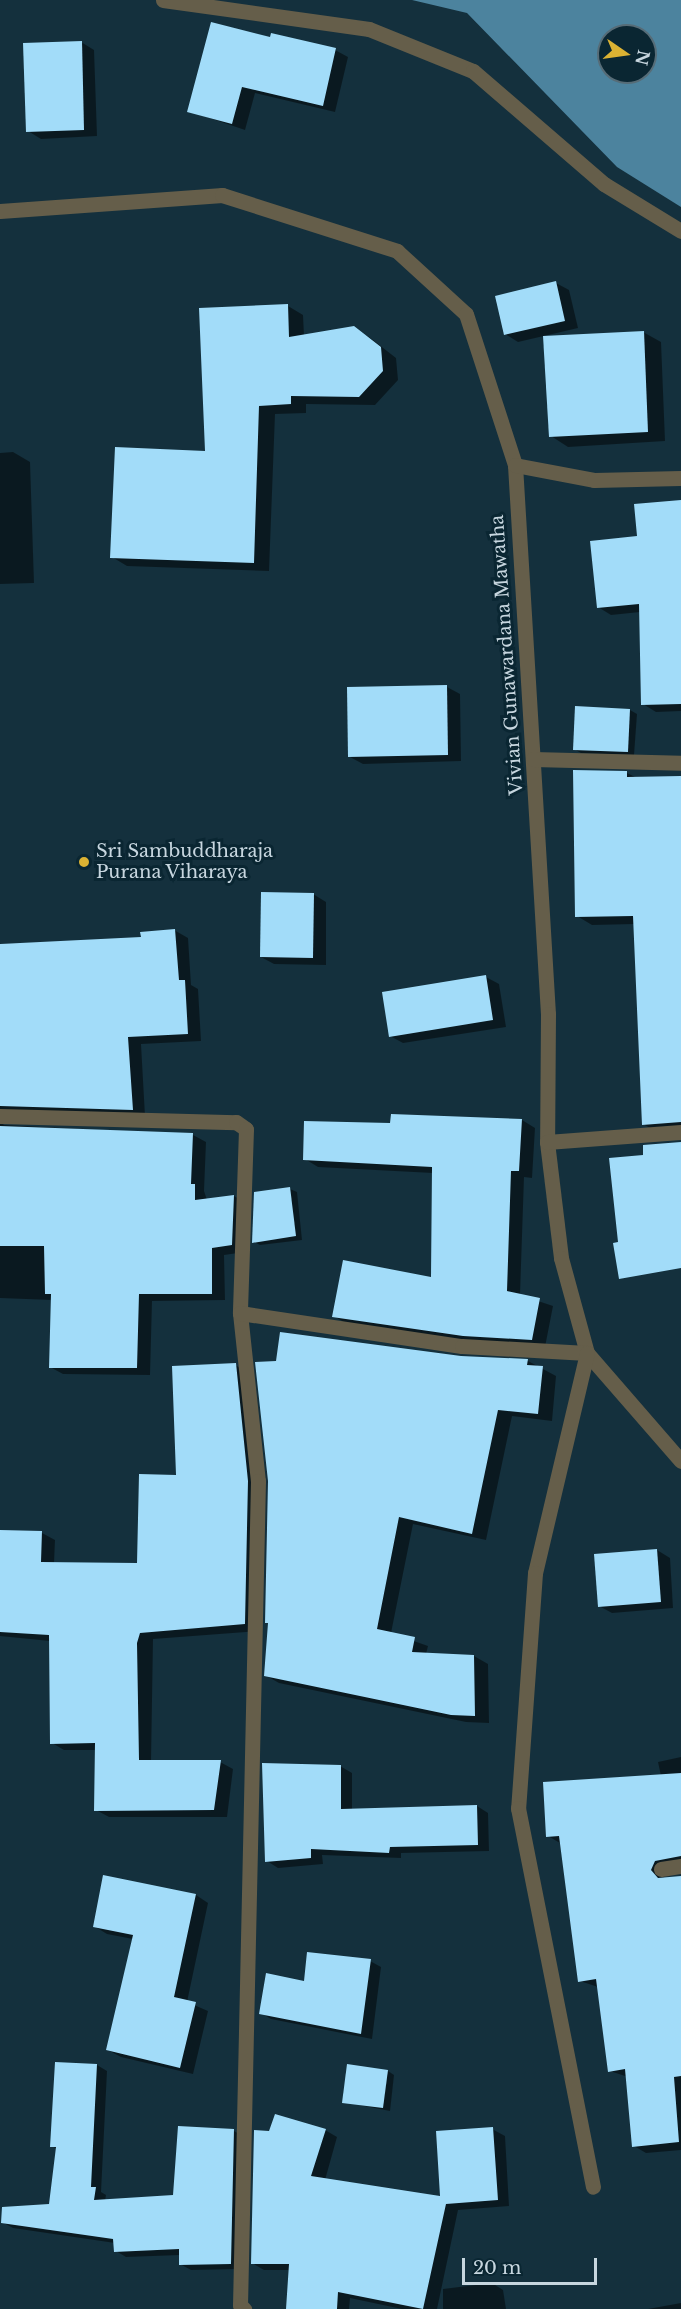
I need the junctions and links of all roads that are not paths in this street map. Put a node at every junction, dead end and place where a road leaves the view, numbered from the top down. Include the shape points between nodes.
1 (163, 0) edge
2 (0, 211) edge
3 (681, 231) edge
4 (514, 465) junction
5 (681, 478) edge
6 (533, 759) junction
7 (681, 762) edge
8 (0, 1116) edge
9 (681, 1132) edge
10 (547, 1142) junction
11 (240, 1313) junction
12 (586, 1353) junction
13 (681, 1461) edge
14 (681, 1866) edge
15 (661, 1869) dead end
16 (593, 2187) dead end
17 (239, 2308) edge

1 - 3 street via 369,28 473,71 604,184
2 - 4 street, Vivian Gunawardana Mawatha via 222,195 397,251 466,314
4 - 5 street via 594,480
4 - 6 street, Vivian Gunawardana Mawatha
6 - 7 street
6 - 10 street, Vivian Gunawardana Mawatha via 549,1014
8 - 11 street via 236,1122 246,1129
9 - 10 street
10 - 12 street, Vivian Gunawardana Mawatha via 561,1258
11 - 12 street via 462,1346
11 - 17 street via 258,1481
12 - 13 street, Vivian Gunawardana Mawatha
12 - 16 street via 535,1573 518,1808
14 - 15 street

